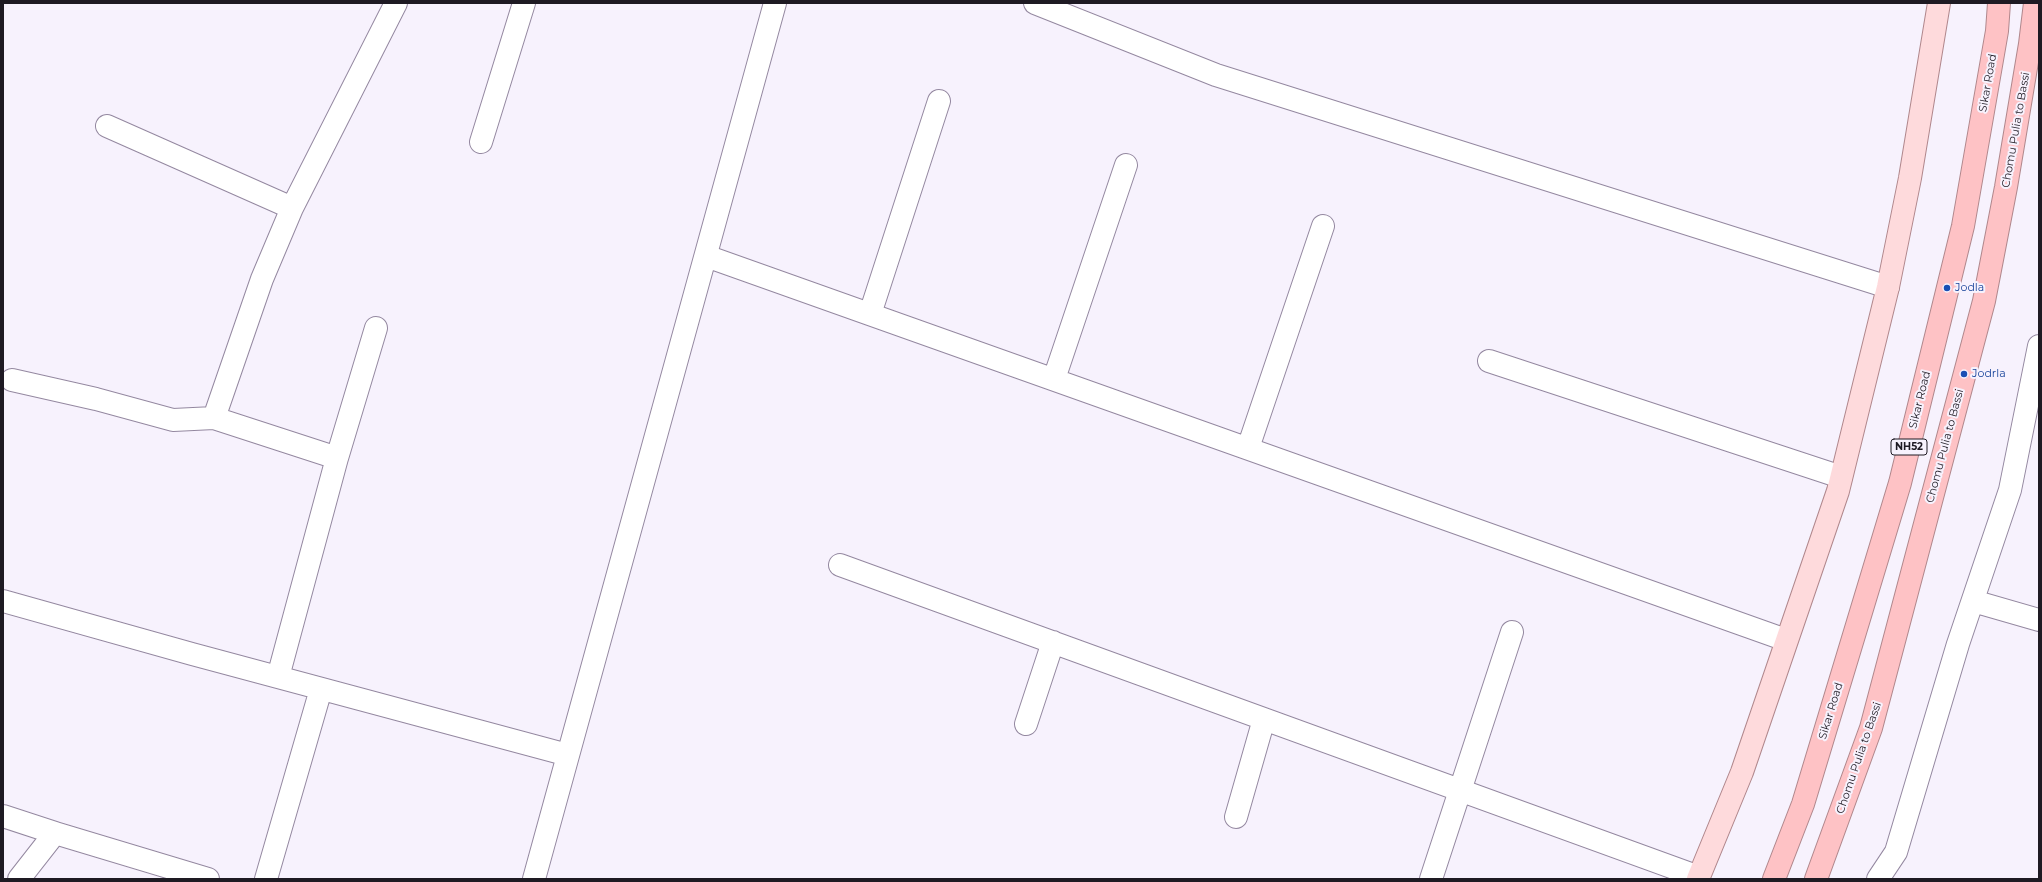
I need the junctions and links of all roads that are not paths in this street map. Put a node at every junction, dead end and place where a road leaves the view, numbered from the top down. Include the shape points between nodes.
1 (396, 3) edge
2 (524, 3) edge
3 (776, 3) edge
4 (1035, 3) edge
5 (1940, 3) edge
6 (1999, 3) edge
7 (2035, 3) edge
8 (939, 101) dead end
9 (107, 126) dead end
10 (481, 142) dead end
11 (1126, 165) dead end
12 (292, 208) junction
13 (1323, 226) dead end
14 (706, 256) junction
15 (1888, 287) junction
16 (870, 314) junction
17 (376, 328) dead end
18 (2039, 346) edge
19 (1489, 361) dead end
20 (1054, 379) junction
21 (12, 380) dead end
22 (214, 418) junction
23 (1248, 448) junction
24 (337, 458) junction
25 (1841, 477) junction
26 (840, 565) dead end
27 (3, 601) edge
28 (1973, 601) junction
29 (2039, 620) edge
30 (1512, 632) dead end
31 (1786, 640) junction
32 (1053, 642) junction
33 (278, 677) junction
34 (321, 689) junction
35 (1264, 719) junction
36 (1026, 724) dead end
37 (568, 755) junction
38 (1460, 790) junction
39 (3, 816) edge
40 (1236, 817) dead end
41 (55, 832) junction
42 (1820, 877) edge
43 (1699, 878) edge
44 (19, 879) edge
45 (208, 879) edge
46 (266, 879) edge
47 (534, 879) edge
48 (1431, 879) edge
49 (1774, 879) edge
50 (1878, 879) edge

1 - 12 street
2 - 10 street
3 - 14 street
4 - 15 street via 1216,75
5 - 15 main road via 1910,178
6 - 49 highway, Sikar Road / NH52 via 1997,31 1963,226 1900,483 1803,804
7 - 42 highway, Chomu Pulia to Bassi / NH52 via 2009,172 1984,302 1871,728
8 - 16 street
9 - 12 street
11 - 20 street
12 - 22 street via 262,279
13 - 23 street
14 - 16 street
14 - 37 street
15 - 25 main road
16 - 20 street
17 - 24 street
18 - 28 street via 2010,490
19 - 25 street
20 - 23 street
21 - 22 street via 81,395 173,420
22 - 24 street
23 - 31 street
24 - 33 street
25 - 31 main road
26 - 32 street
27 - 33 street
28 - 29 street
28 - 50 street via 1896,852
30 - 38 street
31 - 43 main road via 1742,772
32 - 35 street
32 - 36 street
33 - 34 street
34 - 37 street
34 - 46 street
35 - 38 street
35 - 40 street
37 - 47 street
38 - 43 street
38 - 48 street
39 - 41 street
41 - 44 street
41 - 45 street

